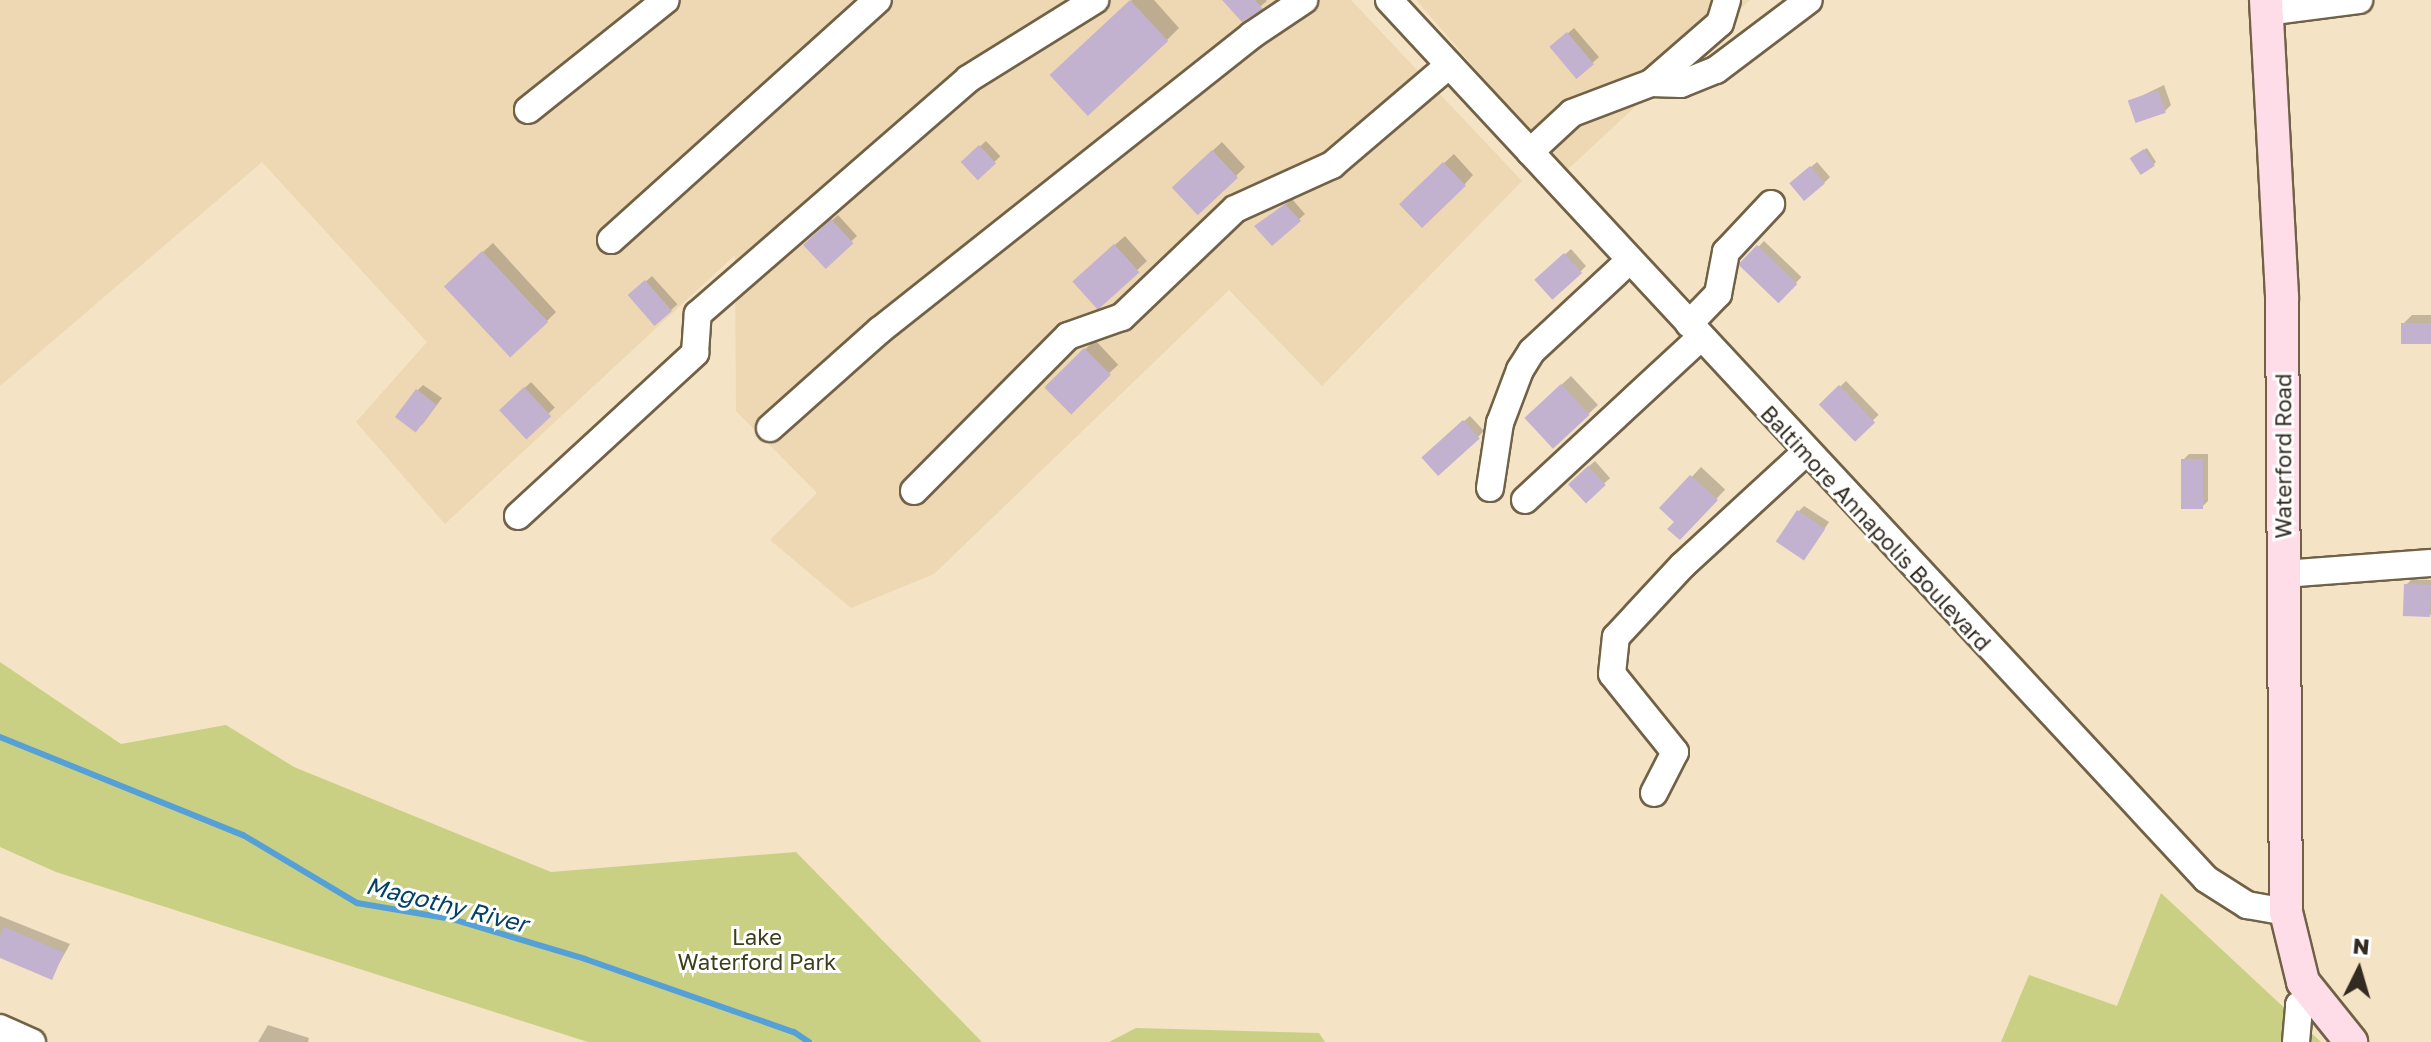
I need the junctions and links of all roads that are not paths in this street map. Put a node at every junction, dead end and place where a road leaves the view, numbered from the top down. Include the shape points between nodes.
1 (666, 0) edge
2 (878, 0) edge
3 (1095, 0) edge
4 (1304, 0) edge
5 (1389, 0) edge
6 (1727, 0) edge
7 (1809, 0) edge
8 (2359, 0) edge
9 (2266, 6) edge
10 (1449, 65) junction
11 (1651, 83) junction
12 (528, 110) dead end
13 (1530, 152) junction
14 (1771, 204) dead end
15 (611, 240) dead end
16 (1630, 260) junction
17 (1695, 331) junction
18 (770, 428) dead end
19 (1806, 452) junction
20 (1490, 488) dead end
21 (914, 491) dead end
22 (1525, 500) dead end
23 (518, 516) dead end
24 (2431, 563) edge
25 (2283, 574) junction
26 (1654, 793) dead end
27 (2286, 912) junction
28 (2313, 997) junction
29 (0, 1028) edge
30 (32, 1042) edge
31 (2296, 1042) edge
32 (2351, 1042) edge

1 - 12 street
2 - 15 street
3 - 23 street via 968,79 698,314 695,353
4 - 18 street via 1252,35 880,330
5 - 10 street, Baltimore Annapolis Boulevard
6 - 11 street via 1720,23
7 - 11 street via 1716,70 1681,84
8 - 9 street
9 - 25 main road, Waterford Road via 2280,227
10 - 13 street, Baltimore Annapolis Boulevard
10 - 21 street via 1332,165 1235,209 1122,317 1068,336
11 - 13 street via 1572,113
13 - 16 street, Baltimore Annapolis Boulevard
14 - 17 street via 1726,252 1718,294
16 - 17 street, Baltimore Annapolis Boulevard
16 - 20 street via 1532,351 1520,370 1500,423
17 - 19 street, Baltimore Annapolis Boulevard
17 - 22 street
19 - 26 street via 1683,565 1616,637 1612,674 1675,752
19 - 27 street, Baltimore Annapolis Boulevard via 2206,879 2247,905
24 - 25 street
25 - 27 main road, Waterford Road
27 - 28 main road via 2295,960
28 - 31 street via 2299,1005
28 - 32 main road
29 - 30 street

